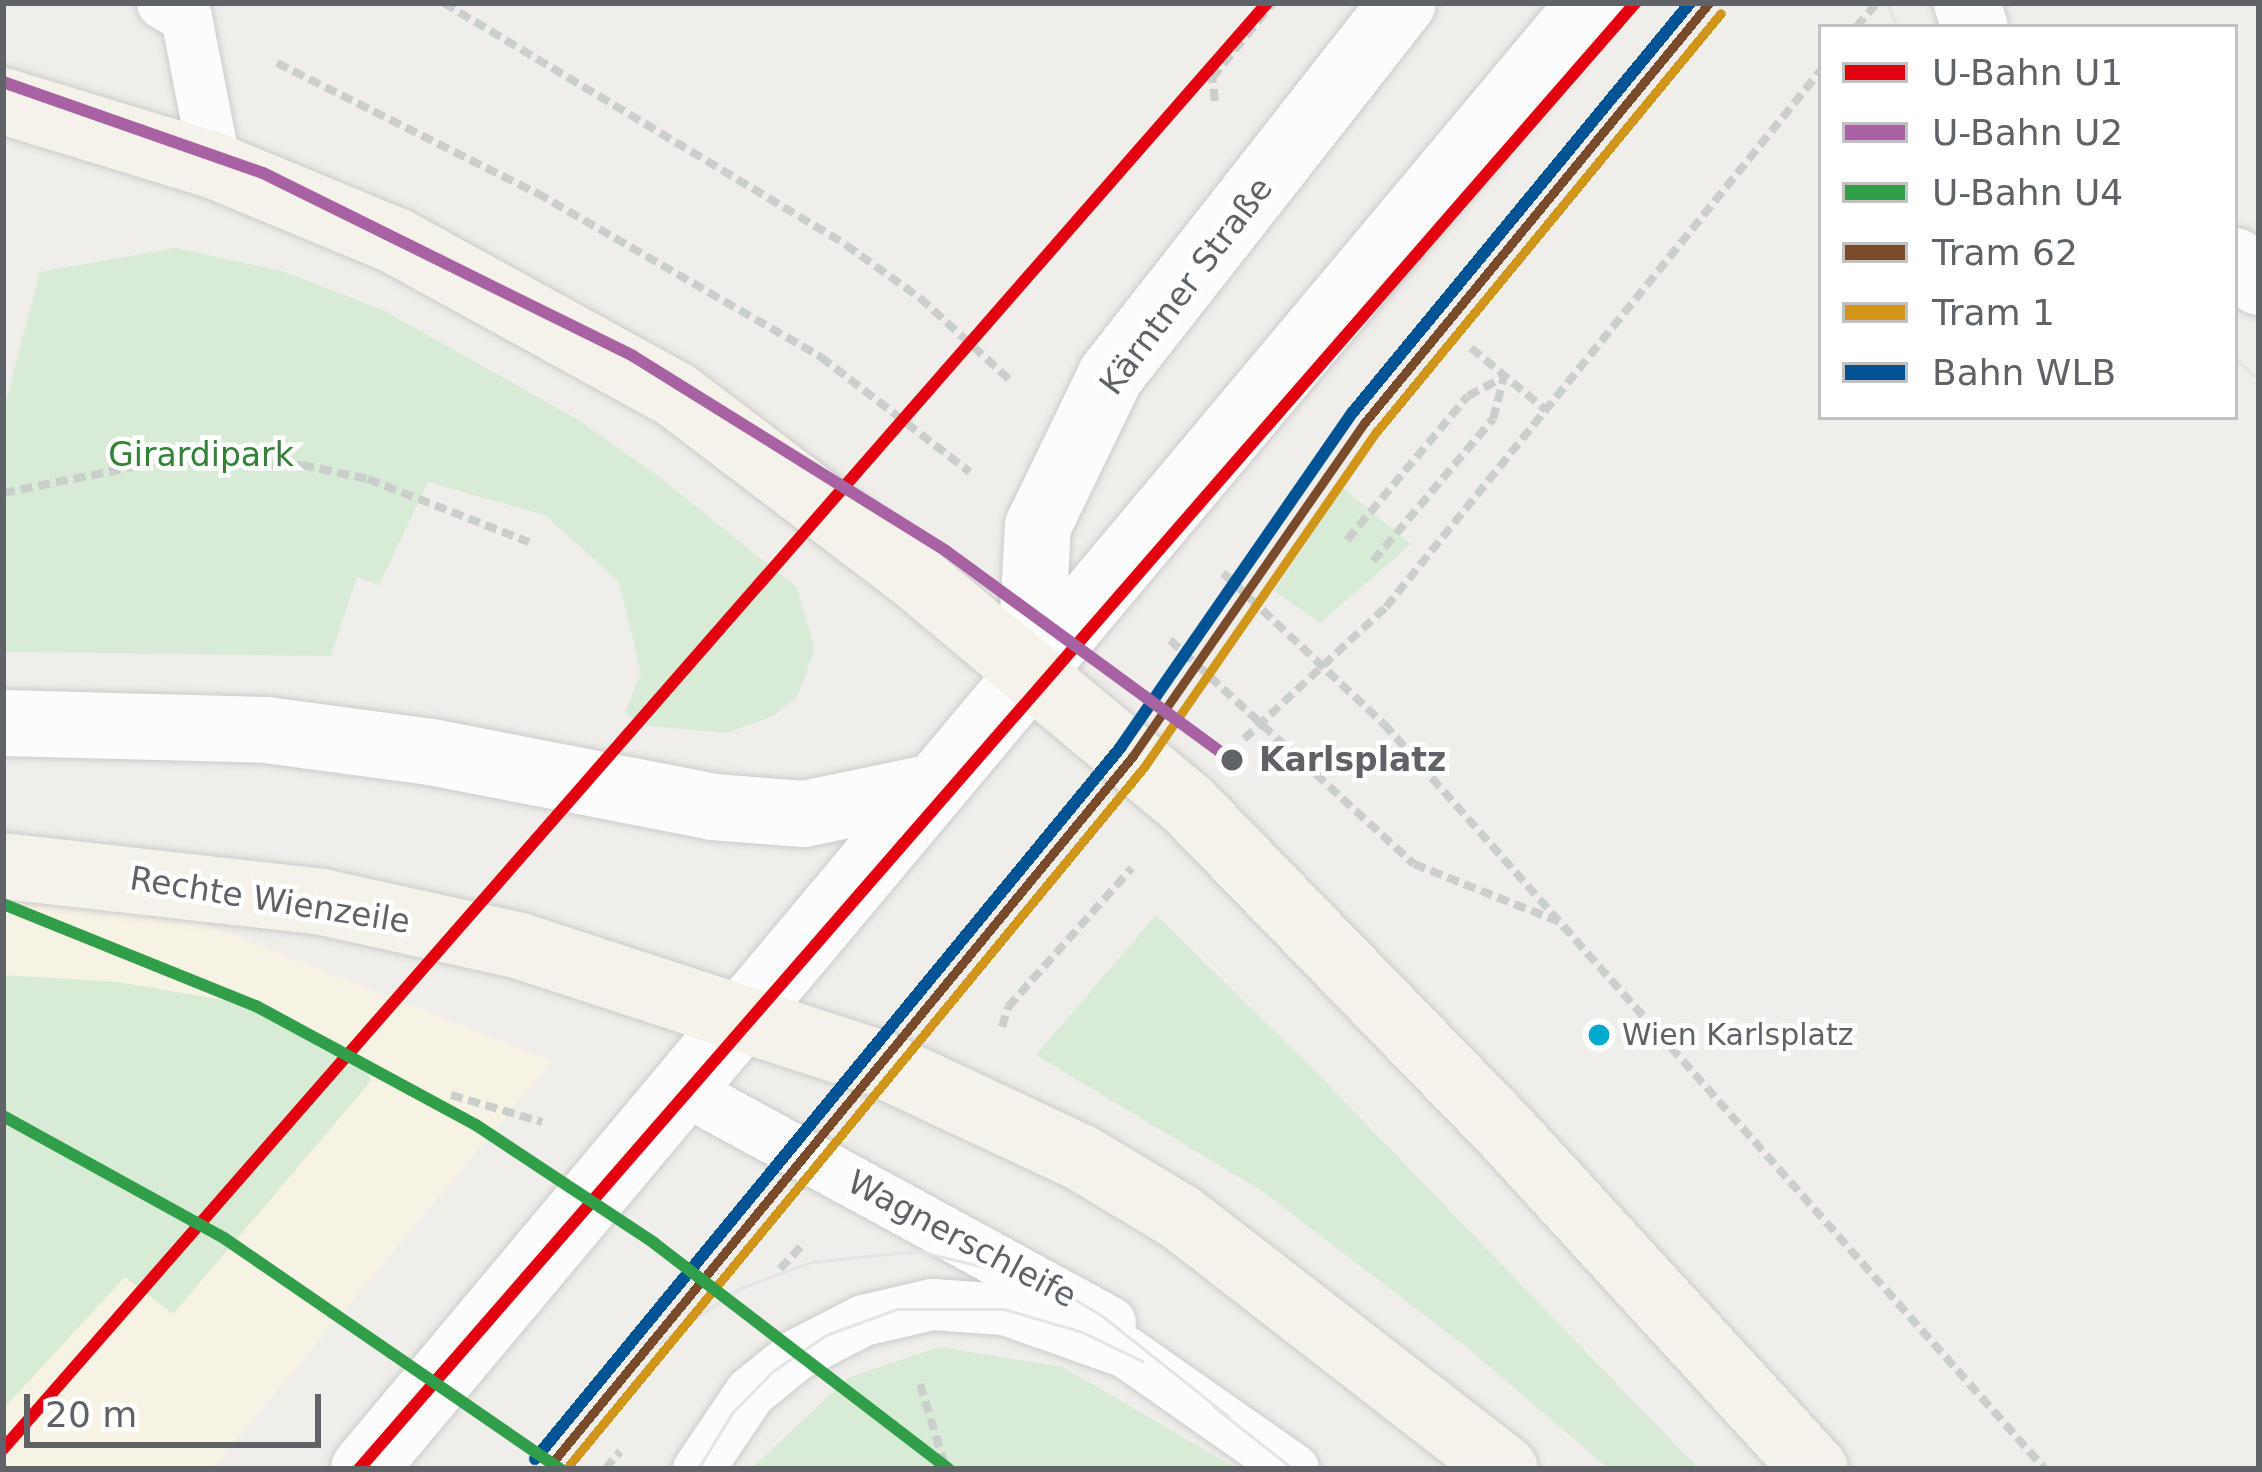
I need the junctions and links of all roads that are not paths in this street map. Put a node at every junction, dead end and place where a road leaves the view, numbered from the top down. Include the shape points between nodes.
1 (162, 3) edge
2 (1403, 3) edge
3 (1591, 3) edge
4 (3, 101) edge
5 (215, 166) junction
6 (1030, 671) junction
7 (3, 723) edge
8 (933, 788) junction
9 (3, 866) edge
10 (742, 1013) junction
11 (679, 1088) junction
12 (1228, 1416) junction
13 (364, 1469) edge
14 (698, 1469) edge
15 (1293, 1469) edge
16 (1505, 1469) edge
17 (1815, 1469) edge

1 - 5 lane via 185,17
2 - 6 main road, Kärntner Straße via 1111,375 1039,526
3 - 6 main road
4 - 5 main road
5 - 6 main road via 396,241 676,395
6 - 8 main road
6 - 17 main road via 1253,867
7 - 8 main road via 266,730 431,752 713,807 804,814
8 - 10 main road
9 - 10 main road, Rechte Wienzeile via 322,902 520,946
10 - 11 main road
10 - 16 main road via 879,1063 1080,1157 1275,1284
11 - 12 lane, Wagnerschleife via 1068,1294
11 - 13 main road
12 - 14 lane, Wagnerschleife via 1082,1332 1004,1310 932,1304 863,1320 797,1354 750,1392
12 - 15 lane, Wagnerschleife

